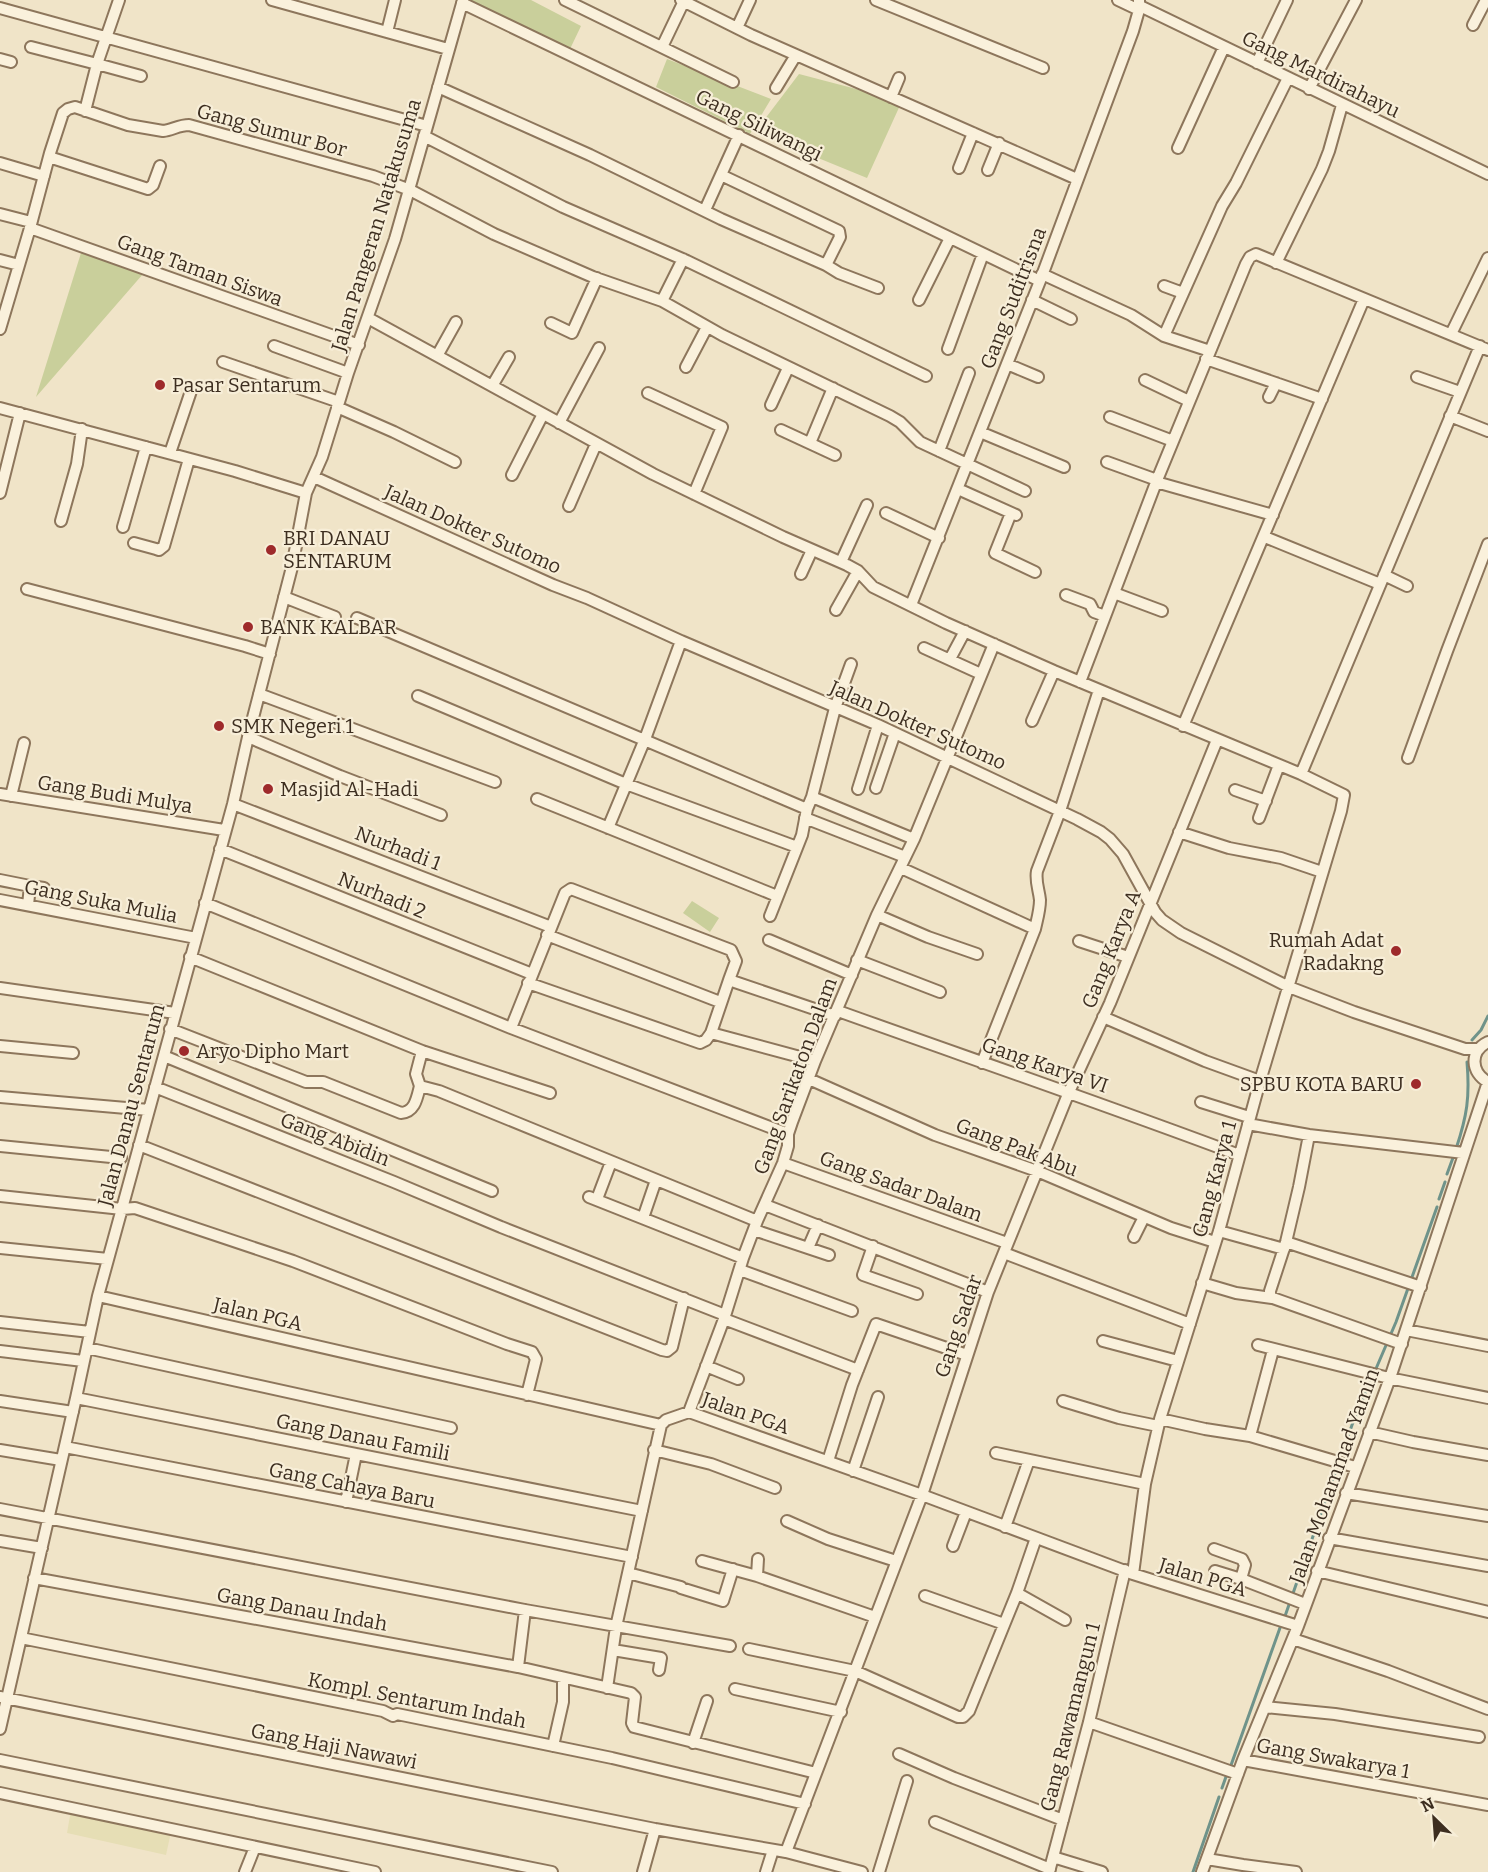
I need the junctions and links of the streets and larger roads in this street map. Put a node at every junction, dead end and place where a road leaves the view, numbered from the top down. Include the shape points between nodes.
1 (119, 0) edge
2 (272, 0) edge
3 (395, 0) edge
4 (565, 0) edge
5 (750, 0) edge
6 (876, 0) edge
7 (1118, 0) edge
8 (1287, 0) edge
9 (1356, 0) edge
10 (1486, 0) edge
11 (463, 1) edge
12 (682, 1) edge
13 (1139, 5) edge
14 (0, 8) edge
15 (1473, 25) dead end
16 (737, 28) junction
17 (387, 32) junction
18 (106, 38) junction
19 (31, 47) dead end
20 (662, 47) junction
21 (1224, 47) junction
22 (448, 49) junction
23 (796, 55) junction
24 (0, 59) edge
25 (11, 62) dead end
26 (1257, 63) junction
27 (97, 64) junction
28 (1043, 68) dead end
29 (141, 76) dead end
30 (899, 78) dead end
31 (1288, 78) junction
32 (733, 82) dead end
33 (438, 87) junction
34 (776, 88) dead end
35 (1309, 89) junction
36 (891, 97) junction
37 (1342, 105) junction
38 (85, 111) junction
39 (426, 131) junction
40 (973, 133) junction
41 (739, 135) junction
42 (999, 143) junction
43 (1178, 148) dead end
44 (49, 157) junction
45 (0, 163) edge
46 (160, 166) dead end
47 (958, 168) dead end
48 (988, 170) dead end
49 (1488, 173) edge
50 (721, 175) junction
51 (44, 176) junction
52 (1077, 179) junction
53 (410, 190) junction
54 (705, 210) junction
55 (0, 214) edge
56 (31, 225) junction
57 (950, 238) junction
58 (983, 254) junction
59 (1488, 258) edge
60 (683, 259) junction
61 (0, 260) edge
62 (1276, 263) junction
63 (19, 265) junction
64 (826, 265) junction
65 (597, 278) junction
66 (1041, 278) junction
67 (1164, 286) dead end
68 (878, 288) dead end
69 (1183, 293) junction
70 (1364, 299) junction
71 (920, 300) dead end
72 (1032, 300) junction
73 (662, 301) junction
74 (368, 318) junction
75 (1071, 319) dead end
76 (456, 322) dead end
77 (551, 323) dead end
78 (707, 327) junction
79 (0, 328) edge
80 (1451, 334) junction
81 (1164, 336) junction
82 (359, 345) junction
83 (274, 346) dead end
84 (599, 348) dead end
85 (1484, 348) edge
86 (948, 349) dead end
87 (1208, 355) junction
88 (437, 356) junction
89 (509, 357) dead end
90 (223, 362) dead end
91 (1007, 364) junction
92 (686, 367) dead end
93 (788, 368) junction
94 (348, 373) junction
95 (969, 374) dead end
96 (926, 376) dead end
97 (1417, 377) dead end
98 (1038, 378) dead end
99 (1145, 380) dead end
100 (1276, 383) junction
101 (492, 386) junction
102 (833, 388) junction
103 (191, 391) dead end
104 (1460, 392) junction
105 (648, 393) dead end
106 (1269, 398) dead end
107 (1322, 399) junction
108 (1189, 401) junction
109 (338, 405) junction
110 (771, 405) dead end
111 (0, 408) edge
112 (20, 413) junction
113 (543, 414) junction
114 (1450, 416) junction
115 (1110, 417) dead end
116 (559, 423) junction
117 (82, 429) junction
118 (781, 430) dead end
119 (980, 432) junction
120 (1488, 432) edge
121 (1173, 441) junction
122 (810, 443) junction
123 (596, 444) junction
124 (146, 447) junction
125 (939, 451) junction
126 (170, 453) junction
127 (835, 455) dead end
128 (189, 459) junction
129 (455, 462) dead end
130 (1107, 462) dead end
131 (968, 465) junction
132 (1064, 467) dead end
133 (512, 475) dead end
134 (314, 477) junction
135 (1157, 481) junction
136 (958, 489) junction
137 (1025, 491) dead end
138 (0, 493) edge
139 (306, 493) junction
140 (693, 494) junction
141 (867, 505) dead end
142 (569, 506) dead end
143 (886, 513) dead end
144 (1273, 515) junction
145 (61, 521) dead end
146 (123, 526) dead end
147 (1265, 537) junction
148 (939, 538) junction
149 (134, 543) dead end
150 (1488, 544) edge
151 (812, 550) junction
152 (841, 562) junction
153 (858, 571) junction
154 (1035, 572) dead end
155 (801, 574) dead end
156 (1382, 579) junction
157 (1407, 586) dead end
158 (27, 589) dead end
159 (1114, 593) junction
160 (1066, 595) dead end
161 (284, 597) junction
162 (911, 605) junction
163 (836, 610) dead end
164 (1162, 611) dead end
165 (1105, 616) junction
166 (335, 617) dead end
167 (357, 618) dead end
168 (965, 631) junction
169 (681, 642) junction
170 (994, 644) junction
171 (924, 648) dead end
172 (270, 654) junction
173 (950, 659) junction
174 (851, 664) dead end
175 (1054, 671) junction
176 (981, 674) junction
177 (1080, 682) junction
178 (1099, 690) junction
179 (260, 694) junction
180 (418, 696) dead end
181 (835, 708) junction
182 (1032, 721) dead end
183 (878, 725) junction
184 (1183, 726) junction
185 (895, 733) junction
186 (248, 737) junction
187 (645, 739) junction
188 (1217, 740) junction
189 (24, 743) dead end
190 (946, 758) junction
191 (1408, 758) dead end
192 (1279, 765) junction
193 (1301, 774) junction
194 (495, 782) dead end
195 (626, 784) junction
196 (876, 788) dead end
197 (858, 789) dead end
198 (1235, 790) dead end
199 (6, 795) edge
200 (812, 797) junction
201 (537, 799) dead end
202 (1266, 801) junction
203 (233, 804) junction
204 (1060, 810) junction
205 (441, 814) dead end
206 (806, 814) junction
207 (1259, 818) dead end
208 (608, 828) junction
209 (224, 830) junction
210 (1179, 832) junction
211 (914, 839) junction
212 (797, 847) junction
213 (220, 849) junction
214 (905, 857) junction
215 (901, 868) junction
216 (1322, 873) junction
217 (0, 880) edge
218 (30, 886) junction
219 (44, 888) dead end
220 (777, 896) junction
221 (0, 900) edge
222 (206, 903) junction
223 (1150, 903) junction
224 (28, 905) junction
225 (877, 915) junction
226 (770, 916) dead end
227 (1035, 929) junction
228 (549, 931) junction
229 (196, 938) junction
230 (769, 940) dead end
231 (1079, 941) dead end
232 (977, 954) dead end
233 (190, 957) junction
234 (1128, 957) junction
235 (857, 960) junction
236 (852, 975) junction
237 (530, 979) junction
238 (729, 980) junction
239 (1288, 987) junction
240 (0, 988) edge
241 (940, 992) dead end
242 (720, 1002) junction
243 (175, 1013) junction
244 (836, 1014) junction
245 (1103, 1017) junction
246 (511, 1028) junction
247 (170, 1029) junction
248 (711, 1033) junction
249 (1488, 1042) edge
250 (0, 1046) edge
251 (1474, 1051) junction
252 (423, 1052) junction
253 (73, 1053) dead end
254 (164, 1056) junction
255 (815, 1061) junction
256 (982, 1063) junction
257 (809, 1079) junction
258 (1260, 1081) junction
259 (1486, 1083) edge
260 (420, 1086) junction
261 (155, 1087) junction
262 (1069, 1092) junction
263 (550, 1093) dead end
264 (0, 1097) edge
265 (1201, 1102) dead end
266 (149, 1110) junction
267 (1249, 1120) junction
268 (788, 1134) junction
269 (1309, 1135) junction
270 (139, 1145) junction
271 (0, 1146) edge
272 (1463, 1153) junction
273 (1239, 1155) junction
274 (128, 1158) junction
275 (611, 1162) junction
276 (783, 1163) junction
277 (1037, 1171) junction
278 (657, 1180) junction
279 (492, 1191) dead end
280 (0, 1196) edge
281 (765, 1205) junction
282 (122, 1209) junction
283 (1144, 1217) junction
284 (643, 1218) junction
285 (755, 1225) junction
286 (818, 1225) junction
287 (1219, 1231) junction
288 (1134, 1237) dead end
289 (1215, 1242) junction
290 (1285, 1245) junction
291 (873, 1246) junction
292 (0, 1248) edge
293 (808, 1248) junction
294 (1006, 1248) junction
295 (829, 1255) dead end
296 (743, 1258) junction
297 (108, 1259) junction
298 (740, 1270) junction
299 (1203, 1283) junction
300 (1421, 1287) junction
301 (988, 1292) junction
302 (917, 1294) dead end
303 (98, 1296) junction
304 (684, 1298) junction
305 (1272, 1298) junction
306 (852, 1311) dead end
307 (725, 1317) junction
308 (0, 1322) edge
309 (1190, 1324) junction
310 (1406, 1330) junction
311 (90, 1332) junction
312 (1103, 1341) dead end
313 (1401, 1344) junction
314 (1258, 1345) dead end
315 (1488, 1346) edge
316 (87, 1348) junction
317 (1273, 1350) junction
318 (0, 1351) edge
319 (967, 1355) junction
320 (83, 1361) junction
321 (1178, 1361) junction
322 (706, 1365) junction
323 (858, 1370) junction
324 (1390, 1378) junction
325 (738, 1379) dead end
326 (527, 1395) junction
327 (878, 1397) dead end
328 (76, 1398) junction
329 (1488, 1398) edge
330 (0, 1401) edge
331 (1063, 1401) dead end
332 (73, 1412) junction
333 (689, 1412) junction
334 (1159, 1422) junction
335 (660, 1425) junction
336 (451, 1428) dead end
337 (1369, 1432) junction
338 (1250, 1436) junction
339 (65, 1447) junction
340 (0, 1450) edge
341 (654, 1450) junction
342 (996, 1453) dead end
343 (356, 1455) junction
344 (1488, 1455) edge
345 (61, 1460) junction
346 (1029, 1460) junction
347 (828, 1461) junction
348 (1355, 1467) junction
349 (852, 1471) junction
350 (1145, 1484) junction
351 (775, 1488) dead end
352 (1346, 1493) junction
353 (922, 1495) junction
354 (346, 1502) junction
355 (0, 1509) edge
356 (642, 1511) junction
357 (966, 1512) junction
358 (1488, 1516) edge
359 (49, 1518) junction
360 (787, 1521) dead end
361 (1005, 1527) junction
362 (1036, 1538) junction
363 (1329, 1538) junction
364 (0, 1541) edge
365 (953, 1546) dead end
366 (42, 1548) junction
367 (1214, 1549) dead end
368 (632, 1557) junction
369 (758, 1559) dead end
370 (702, 1561) dead end
371 (896, 1561) junction
372 (1488, 1566) edge
373 (733, 1569) junction
374 (1215, 1571) dead end
375 (1317, 1571) junction
376 (1129, 1572) junction
377 (628, 1573) junction
378 (757, 1576) junction
379 (34, 1578) junction
380 (1241, 1579) junction
381 (1017, 1593) junction
382 (925, 1596) dead end
383 (1305, 1604) junction
384 (525, 1610) junction
385 (1488, 1612) edge
386 (875, 1617) junction
387 (1065, 1620) dead end
388 (1004, 1624) junction
389 (1298, 1625) junction
390 (616, 1627) junction
391 (21, 1638) junction
392 (1293, 1639) junction
393 (730, 1646) dead end
394 (749, 1649) dead end
395 (613, 1650) junction
396 (518, 1667) junction
397 (659, 1670) dead end
398 (855, 1671) junction
399 (563, 1678) junction
400 (607, 1688) junction
401 (735, 1689) dead end
402 (3, 1698) edge
403 (707, 1701) dead end
404 (1265, 1707) junction
405 (1488, 1709) edge
406 (840, 1712) junction
407 (1089, 1722) junction
408 (0, 1729) edge
409 (1479, 1737) dead end
410 (693, 1743) junction
411 (553, 1746) junction
412 (898, 1754) dead end
413 (0, 1760) edge
414 (1243, 1760) junction
415 (816, 1773) junction
416 (1238, 1774) junction
417 (907, 1781) dead end
418 (0, 1793) edge
419 (805, 1804) junction
420 (1488, 1805) edge
421 (1063, 1820) junction
422 (935, 1822) dead end
423 (655, 1829) junction
424 (255, 1847) junction
425 (772, 1850) junction
426 (786, 1852) junction
427 (1053, 1857) junction
428 (1207, 1858) junction
429 (1050, 1870) edge
430 (245, 1872) edge
431 (375, 1872) edge
432 (552, 1872) edge
433 (643, 1872) edge
434 (766, 1872) edge
435 (861, 1872) edge
436 (879, 1872) edge
437 (1102, 1872) edge
438 (1202, 1872) edge
439 (1296, 1872) edge

1 - 18 street
2 - 17 street
3 - 17 street
4 - 20 street
5 - 16 street
6 - 28 street
7 - 13 street, Gang Mardirahayu
8 - 26 street
9 - 35 street
10 - 15 street
11 - 22 street, Jalan Pangeran Natakusuma
11 - 41 street, Gang Siliwangi
12 - 16 street
12 - 20 street
13 - 21 street, Gang Mardirahayu
13 - 52 street, Gang Suditrisna via 1133,31
14 - 18 street
16 - 23 street
17 - 22 street
18 - 27 street
18 - 39 street
19 - 27 street
20 - 32 street
21 - 26 street, Gang Mardirahayu
21 - 43 street
22 - 33 street, Jalan Pangeran Natakusuma
23 - 34 street
23 - 36 street
24 - 25 street
26 - 31 street, Gang Mardirahayu
27 - 29 street
27 - 38 street
30 - 36 street
31 - 35 street, Gang Mardirahayu
31 - 69 street via 1222,206
33 - 39 street, Jalan Pangeran Natakusuma
33 - 54 street
35 - 37 street, Gang Mardirahayu
36 - 40 street
37 - 49 street, Gang Mardirahayu
37 - 62 street via 1322,169
38 - 44 street via 75,108 63,113
38 - 53 street, Gang Sumur Bor via 128,125 163,130 189,125
39 - 53 street, Jalan Pangeran Natakusuma
39 - 60 street via 562,207
40 - 42 street
40 - 47 street
41 - 50 street
41 - 57 street, Gang Siliwangi
42 - 48 street
42 - 52 street
44 - 46 street via 148,189
44 - 51 street
45 - 51 street
50 - 54 street
50 - 64 street via 839,231 840,237
51 - 56 street
52 - 66 street, Gang Suditrisna
53 - 65 street, Gang Sumur Bor via 494,234
53 - 74 street, Jalan Pangeran Natakusuma
54 - 64 street
55 - 56 street, Gang Taman Siswa
56 - 63 street
56 - 82 street, Gang Taman Siswa
57 - 58 street, Gang Siliwangi
57 - 71 street
58 - 66 street, Gang Siliwangi
58 - 86 street
59 - 80 street
60 - 73 street
60 - 96 street
61 - 63 street
62 - 70 street
62 - 87 street via 1256,254 1247,261
63 - 79 street
64 - 68 street
65 - 73 street, Gang Sumur Bor
65 - 77 street via 572,333
66 - 72 street, Gang Suditrisna
66 - 81 street, Gang Siliwangi via 1131,315
67 - 69 street
69 - 81 street
70 - 80 street
70 - 107 street
72 - 75 street
72 - 91 street, Gang Suditrisna
73 - 78 street, Gang Sumur Bor
74 - 82 street, Jalan Pangeran Natakusuma
74 - 88 street, Gang Karya 1
76 - 88 street
78 - 92 street
78 - 93 street, Gang Sumur Bor
80 - 85 street
81 - 87 street, Gang Siliwangi
82 - 94 street, Jalan Pangeran Natakusuma
83 - 94 street
84 - 116 street
85 - 104 street
87 - 100 street, Gang Siliwangi
87 - 108 street
88 - 101 street, Gang Karya 1
89 - 101 street
90 - 109 street
91 - 98 street
91 - 119 street, Gang Suditrisna
93 - 102 street, Gang Sumur Bor
93 - 110 street
94 - 109 street, Jalan Pangeran Natakusuma
95 - 125 street
97 - 104 street
99 - 108 street
100 - 106 street
100 - 107 street, Gang Siliwangi
101 - 113 street, Gang Karya 1
102 - 122 street
102 - 125 street, Gang Sumur Bor via 897,420 914,438
103 - 126 street
104 - 114 street
105 - 140 street via 722,428
107 - 144 street
108 - 121 street
109 - 129 street
109 - 134 street, Jalan Pangeran Natakusuma
111 - 112 street
112 - 117 street
112 - 138 street
113 - 116 street, Gang Karya 1
113 - 133 street
114 - 120 street
114 - 156 street
115 - 121 street
116 - 123 street, Gang Karya 1
117 - 124 street
117 - 145 street
118 - 122 street
119 - 131 street, Gang Suditrisna
119 - 132 street
121 - 135 street
122 - 127 street
123 - 140 street, Gang Karya 1
123 - 142 street
124 - 126 street
124 - 146 street
125 - 131 street, Gang Sumur Bor
126 - 128 street
128 - 139 street
128 - 149 street via 164,546 159,550
130 - 135 street
131 - 136 street, Gang Suditrisna
131 - 137 street, Gang Sumur Bor
134 - 139 street, Jalan Pangeran Natakusuma
134 - 169 street, Jalan Dokter Sutomo
135 - 144 street
135 - 159 street
136 - 148 street, Gang Suditrisna
136 - 154 street via 1014,514 995,553
139 - 161 street, Jalan Danau Sentarum
140 - 151 street, Gang Karya 1
141 - 152 street
143 - 148 street
144 - 147 street
147 - 156 street
147 - 184 street
148 - 162 street, Gang Suditrisna
150 - 191 street
151 - 152 street, Gang Karya 1
151 - 155 street
152 - 153 street, Gang Karya 1
153 - 162 street, Gang Karya 1 via 873,587
153 - 163 street
156 - 157 street
156 - 193 street
158 - 172 street
159 - 164 street
159 - 165 street
160 - 165 street via 1090,604 1094,612
161 - 166 street
161 - 172 street, Jalan Danau Sentarum
162 - 168 street, Gang Karya 1
165 - 177 street
167 - 187 street
168 - 170 street, Gang Karya 1
168 - 173 street
169 - 181 street, Jalan Dokter Sutomo
169 - 187 street
170 - 175 street, Gang Karya 1
170 - 176 street, Gang Sarikaton Dalam
171 - 173 street
172 - 179 street, Jalan Danau Sentarum
173 - 176 street
174 - 181 street
175 - 177 street, Gang Karya 1
175 - 182 street
176 - 190 street, Gang Sarikaton Dalam
177 - 178 street, Gang Karya 1
178 - 184 street, Gang Karya 1
178 - 204 street
179 - 186 street, Jalan Danau Sentarum
179 - 194 street
180 - 195 street
181 - 183 street, Jalan Dokter Sutomo
181 - 200 street
183 - 185 street, Jalan Dokter Sutomo
183 - 197 street
184 - 188 street, Gang Karya 1
185 - 190 street, Jalan Dokter Sutomo
185 - 196 street
186 - 203 street, Jalan Danau Sentarum
186 - 205 street
187 - 195 street
187 - 206 street
188 - 192 street, Gang Karya 1
188 - 210 street, Gang Karya A
189 - 199 street
190 - 204 street, Jalan Dokter Sutomo
190 - 211 street, Gang Sarikaton Dalam
192 - 193 street, Gang Karya 1
192 - 202 street
193 - 216 street, Gang Karya 1 via 1345,796
195 - 208 street
195 - 212 street
198 - 202 street
199 - 209 street, Gang Budi Mulya
200 - 206 street
200 - 211 street
201 - 208 street
202 - 207 street
203 - 209 street, Jalan Danau Sentarum
203 - 228 street, Nurhadi 1
204 - 223 street, Jalan Dokter Sutomo via 1110,839 1123,854
204 - 227 street via 1037,871 1040,910
206 - 212 street
206 - 214 street
208 - 220 street
209 - 213 street, Jalan Danau Sentarum
210 - 216 street via 1229,848 1281,858
210 - 223 street, Gang Karya A
211 - 214 street, Gang Sarikaton Dalam
212 - 220 street
213 - 222 street, Jalan Danau Sentarum
213 - 237 street, Nurhadi 2
214 - 215 street, Gang Sarikaton Dalam
215 - 225 street, Gang Sarikaton Dalam
215 - 227 street
216 - 239 street, Gang Karya 1
217 - 218 street
218 - 219 street
218 - 224 street
220 - 226 street
221 - 224 street, Gang Suka Mulia
222 - 229 street, Jalan Danau Sentarum
222 - 246 street
223 - 234 street, Gang Karya A
223 - 239 street, Jalan Dokter Sutomo via 1162,920 1175,929
224 - 229 street, Gang Suka Mulia
225 - 232 street
225 - 235 street, Gang Sarikaton Dalam
227 - 256 street
228 - 237 street
228 - 238 street via 566,891 572,890 731,950 736,961
228 - 242 street, Nurhadi 1
229 - 233 street, Jalan Danau Sentarum
230 - 236 street
231 - 234 street
233 - 243 street, Jalan Danau Sentarum
233 - 252 street
234 - 245 street, Gang Karya A
235 - 236 street, Gang Sarikaton Dalam
235 - 241 street
236 - 244 street, Gang Sarikaton Dalam
237 - 246 street
237 - 248 street, Nurhadi 2 via 696,1043 704,1042
238 - 242 street
238 - 244 street, Gang Karya VI
239 - 251 street, Jalan Dokter Sutomo
239 - 258 street, Gang Karya 1
240 - 243 street
242 - 248 street
243 - 247 street, Jalan Danau Sentarum
244 - 255 street, Gang Sarikaton Dalam
244 - 256 street, Gang Karya VI
245 - 258 street
245 - 262 street, Gang Karya A
246 - 268 street
247 - 254 street, Jalan Danau Sentarum
247 - 260 street via 306,1082 323,1082 401,1113 413,1108
248 - 255 street
249 - 251 street
250 - 253 street
251 - 259 street via 1475,1069
252 - 260 street via 416,1074
252 - 263 street
254 - 261 street, Jalan Danau Sentarum
254 - 279 street
255 - 257 street, Gang Sarikaton Dalam
256 - 262 street, Gang Karya VI
257 - 268 street, Gang Sarikaton Dalam
257 - 277 street, Gang Pak Abu via 935,1135
258 - 267 street, Gang Karya 1
259 - 272 street, Jalan Mohammad Yamin
260 - 275 street
261 - 266 street, Jalan Danau Sentarum
261 - 304 street, Gang Abidin
262 - 273 street, Gang Karya VI
262 - 277 street, Gang Karya A
264 - 266 street
265 - 267 street
266 - 270 street, Jalan Danau Sentarum
267 - 269 street
267 - 273 street, Gang Karya 1
268 - 276 street, Gang Sarikaton Dalam
269 - 272 street
269 - 290 street
270 - 274 street, Jalan Danau Sentarum
270 - 304 street via 664,1351 672,1347
271 - 274 street
272 - 300 street, Jalan Mohammad Yamin
273 - 287 street, Gang Karya 1
274 - 282 street, Jalan Danau Sentarum
275 - 278 street
275 - 284 street via 593,1198
276 - 281 street, Gang Sarikaton Dalam
276 - 294 street, Gang Sadar Dalam
277 - 283 street, Gang Pak Abu
277 - 294 street, Gang Sadar
278 - 284 street
278 - 285 street
280 - 282 street
281 - 285 street, Gang Sarikaton Dalam
281 - 286 street
282 - 297 street, Jalan Danau Sentarum
282 - 326 street via 135,1208 293,1260 532,1352 536,1359
283 - 288 street
283 - 289 street, Gang Pak Abu
284 - 296 street
285 - 293 street
285 - 296 street, Gang Sarikaton Dalam
286 - 291 street
286 - 293 street
287 - 289 street, Gang Karya 1
287 - 290 street
289 - 299 street, Gang Karya 1
290 - 300 street
290 - 305 street via 1269,1295
291 - 301 street
291 - 302 street via 863,1275
292 - 297 street
293 - 295 street
294 - 301 street, Gang Sadar
294 - 309 street, Gang Sadar Dalam
296 - 298 street, Gang Sarikaton Dalam
297 - 303 street, Jalan Danau Sentarum
298 - 306 street
298 - 307 street, Gang Sarikaton Dalam
299 - 305 street
299 - 309 street, Gang Karya 1
300 - 310 street, Jalan Mohammad Yamin
301 - 319 street, Gang Sadar
303 - 311 street, Jalan Danau Sentarum
303 - 326 street, Jalan PGA
304 - 307 street, Gang Abidin
305 - 313 street
307 - 322 street, Gang Sarikaton Dalam
307 - 323 street, Gang Abidin
308 - 311 street
309 - 321 street, Gang Karya 1
310 - 313 street, Jalan Mohammad Yamin
310 - 315 street
311 - 316 street, Jalan Danau Sentarum
312 - 321 street
313 - 324 street, Jalan Mohammad Yamin
314 - 317 street
316 - 320 street, Jalan Danau Sentarum
316 - 336 street
317 - 324 street
317 - 338 street
318 - 320 street
319 - 323 street via 876,1324
319 - 353 street, Gang Sadar
320 - 328 street, Jalan Danau Sentarum
321 - 334 street, Gang Karya 1
322 - 325 street
322 - 333 street, Gang Sarikaton Dalam
323 - 347 street
324 - 329 street
324 - 337 street, Jalan Mohammad Yamin
326 - 335 street, Jalan PGA
327 - 349 street
328 - 332 street, Jalan Danau Sentarum
328 - 343 street, Gang Danau Famili
330 - 332 street
331 - 334 street via 1119,1418
332 - 339 street, Jalan Danau Sentarum
333 - 335 street, Jalan PGA
333 - 347 street, Jalan PGA
334 - 338 street
334 - 350 street, Gang Karya 1
335 - 341 street
337 - 344 street
337 - 348 street, Jalan Mohammad Yamin
338 - 348 street
339 - 345 street, Jalan Danau Sentarum
339 - 354 street, Gang Cahaya Baru
340 - 345 street
341 - 351 street via 711,1464
341 - 356 street
342 - 346 street
343 - 354 street
343 - 356 street, Gang Danau Famili
345 - 359 street, Jalan Danau Sentarum
346 - 350 street
346 - 361 street
347 - 349 street, Jalan PGA
348 - 352 street, Jalan Mohammad Yamin
349 - 353 street, Jalan PGA
350 - 376 street, Gang Rawamangun 1
352 - 358 street
352 - 363 street, Jalan Mohammad Yamin
353 - 357 street, Jalan PGA
353 - 371 street, Gang Sadar
354 - 368 street, Gang Cahaya Baru
355 - 359 street
356 - 368 street
357 - 361 street, Jalan PGA
357 - 365 street
359 - 366 street, Jalan Danau Sentarum
359 - 384 street
360 - 371 street
361 - 362 street, Jalan PGA
362 - 376 street, Jalan PGA
362 - 381 street
363 - 372 street
363 - 375 street, Jalan Mohammad Yamin
364 - 366 street
366 - 379 street, Jalan Danau Sentarum
367 - 380 street via 1242,1559 1245,1565
368 - 377 street
369 - 378 street
370 - 373 street
371 - 386 street, Gang Sadar
373 - 377 street via 723,1600
373 - 378 street
374 - 380 street
375 - 383 street, Jalan Mohammad Yamin
375 - 385 street
376 - 389 street, Jalan PGA
376 - 407 street, Gang Rawamangun 1
377 - 390 street
378 - 386 street
379 - 391 street, Jalan Danau Sentarum
379 - 396 street, Gang Danau Indah
380 - 383 street
381 - 387 street
381 - 388 street
382 - 388 street
383 - 389 street, Jalan Mohammad Yamin
384 - 390 street
384 - 396 street
386 - 398 street, Gang Sadar
388 - 398 street via 969,1711 963,1717
389 - 392 street, Jalan Mohammad Yamin
390 - 393 street
390 - 395 street
391 - 402 street, Jalan Danau Sentarum
391 - 411 street, Kompl. Sentarum Indah
392 - 404 street, Jalan Mohammad Yamin
392 - 405 street
394 - 398 street
395 - 397 street via 661,1658
395 - 400 street
396 - 399 street, Gang Danau Indah
398 - 406 street, Gang Sadar
399 - 400 street, Gang Danau Indah
399 - 411 street via 563,1702
400 - 410 street, Gang Danau Indah via 634,1696 634,1727
401 - 406 street
402 - 408 street, Jalan Danau Sentarum
402 - 423 street, Gang Haji Nawawi
403 - 410 street
404 - 409 street
404 - 414 street, Jalan Mohammad Yamin
406 - 415 street, Gang Sadar
407 - 416 street
407 - 421 street, Gang Rawamangun 1
410 - 415 street
411 - 419 street, Kompl. Sentarum Indah
412 - 421 street
413 - 432 street
414 - 416 street, Jalan Mohammad Yamin
414 - 420 street, Gang Swakarya 1
415 - 419 street, Gang Sadar
416 - 428 street, Jalan Mohammad Yamin
417 - 436 street
418 - 424 street
419 - 426 street, Gang Sadar
421 - 427 street, Gang Rawamangun 1
422 - 429 street
423 - 425 street, Gang Haji Nawawi
423 - 433 street
424 - 430 street
424 - 431 street
425 - 426 street, Gang Haji Nawawi
425 - 434 street
426 - 435 street, Gang Haji Nawawi
427 - 429 street, Gang Rawamangun 1
427 - 437 street
428 - 438 street, Jalan Mohammad Yamin
428 - 439 street

